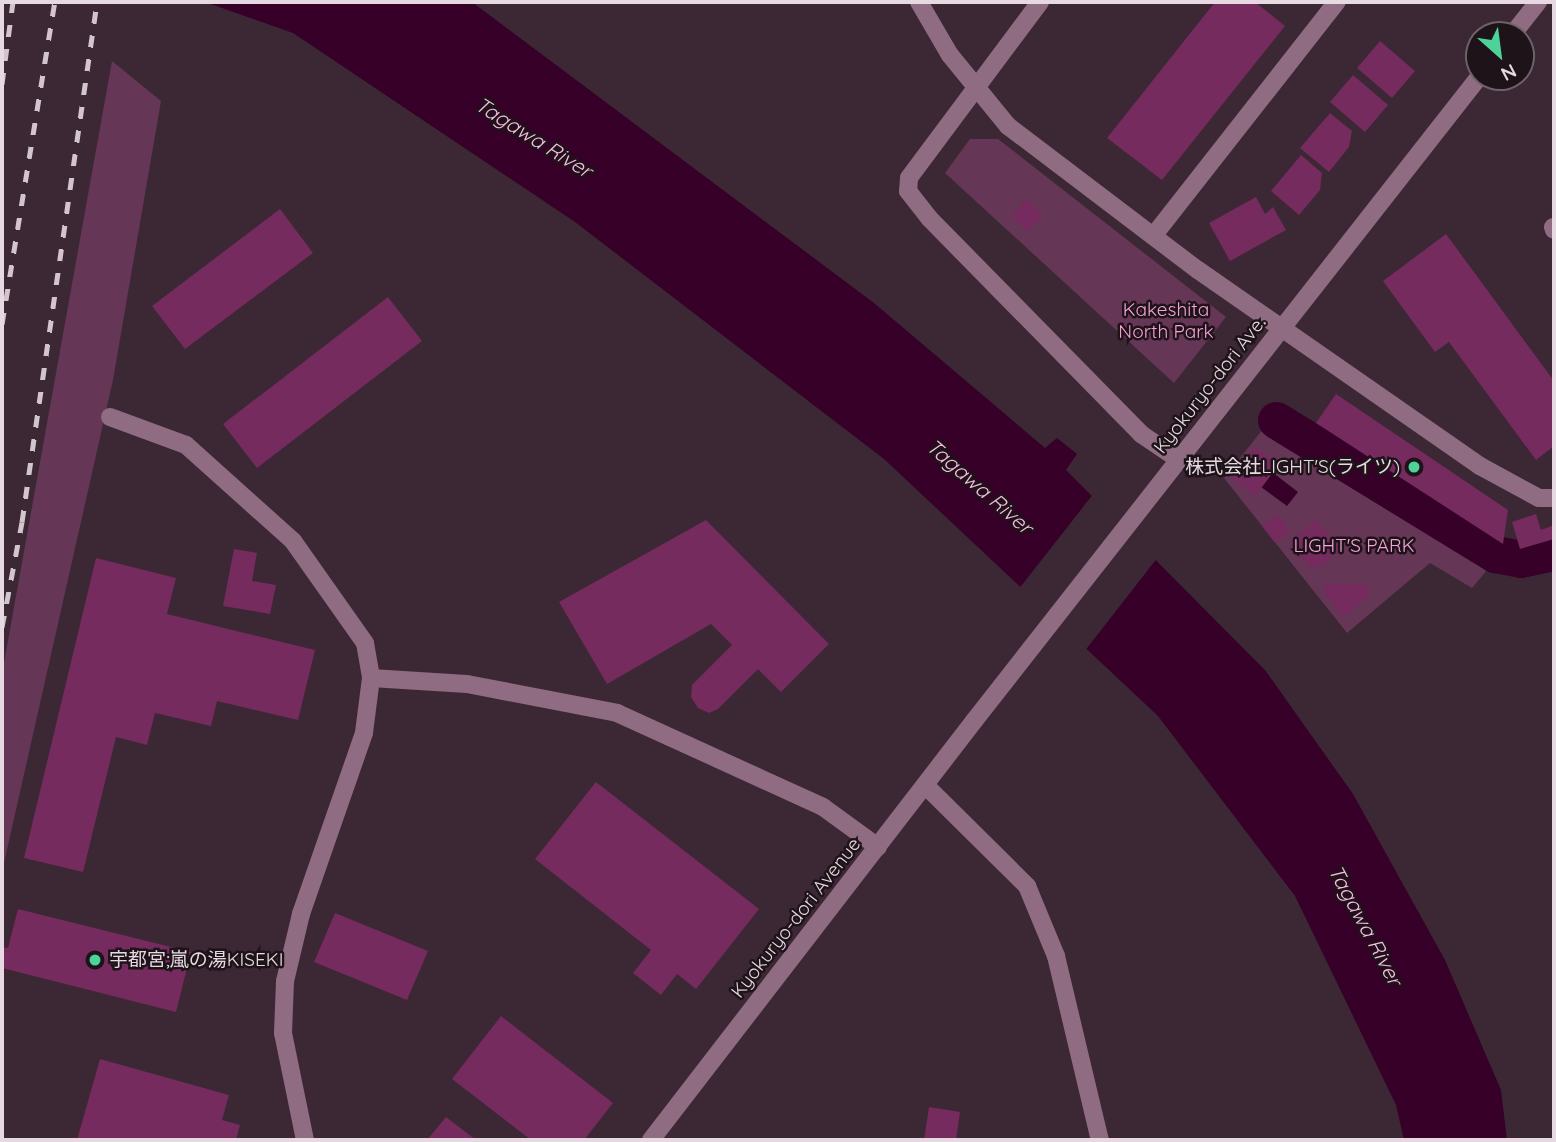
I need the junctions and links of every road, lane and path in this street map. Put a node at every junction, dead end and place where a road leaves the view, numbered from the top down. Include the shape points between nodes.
1 (919, 2) edge
2 (1040, 2) edge
3 (1337, 2) edge
4 (1538, 2) edge
5 (1523, 21) edge
6 (975, 85) junction
7 (1468, 91) edge
8 (1154, 235) junction
9 (110, 417) dead end
10 (1178, 459) junction
11 (1554, 498) edge
12 (371, 678) junction
13 (974, 721) joint
14 (925, 785) junction
15 (878, 847) junction
16 (305, 1140) edge
17 (650, 1140) edge
18 (1100, 1140) edge

1 - 6 street via 950,55
2 - 6 street
3 - 8 street
4 - 5 street
6 - 8 street via 1008,126
6 - 10 street via 909,178 908,191 929,218 1141,434
7 - 10 street, Kyokuryo-dori Ave., bridge
8 - 11 street via 1480,466 1539,498
9 - 12 street via 186,445 293,541 365,643
10 - 13 street, Kyokuryo-dori Ave., bridge
12 - 15 street via 467,684 617,713 823,807
12 - 16 street via 364,733 301,914 285,981 283,1033
13 - 14 street, Kyokuryo-dori Avenue
14 - 15 street, Kyokuryo-dori Avenue
14 - 18 street via 1027,886 1056,956
15 - 17 street, Kyokuryo-dori Avenue

